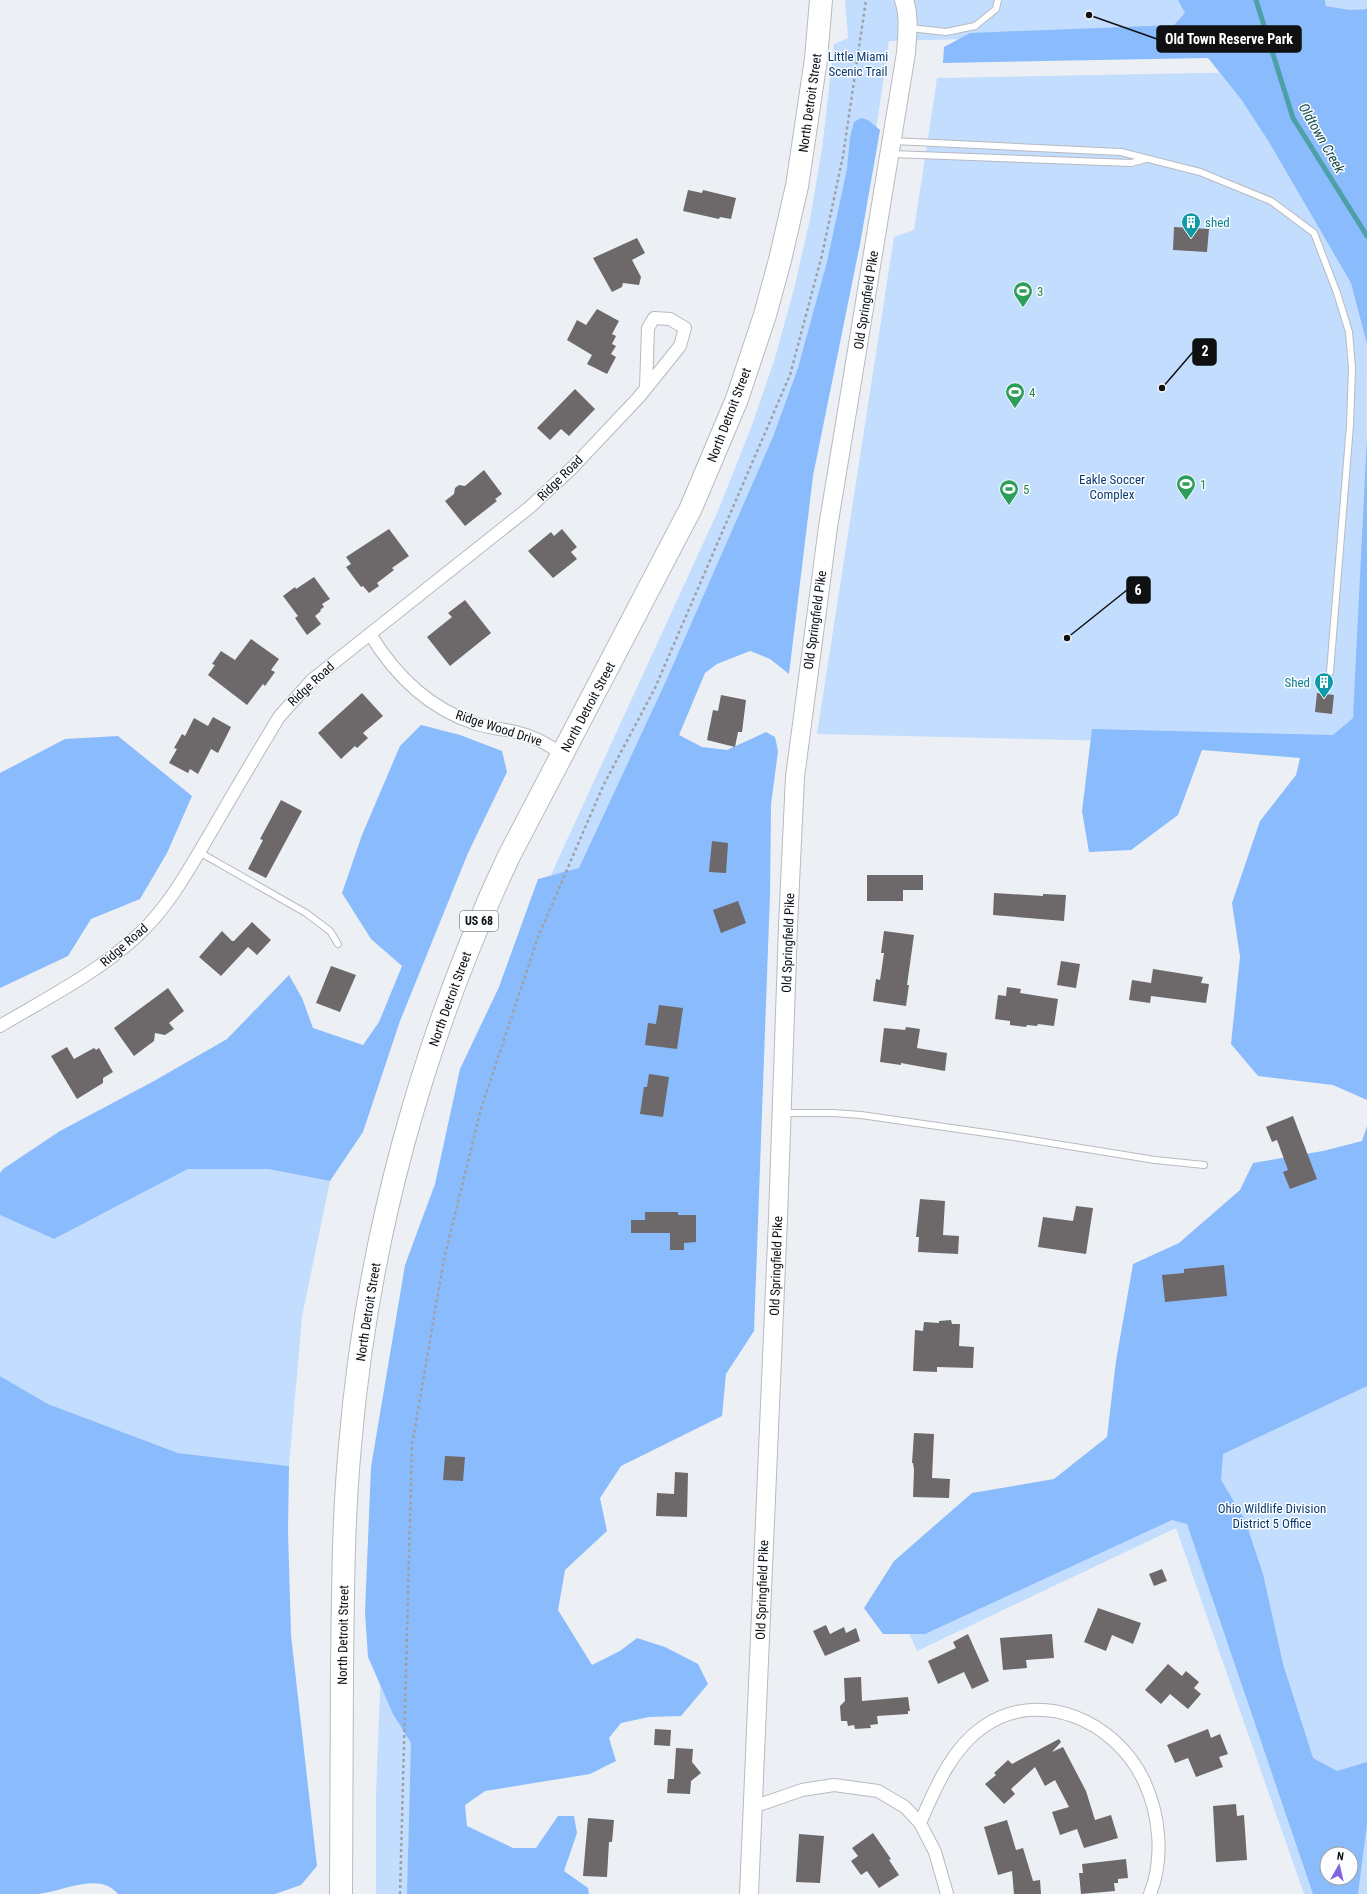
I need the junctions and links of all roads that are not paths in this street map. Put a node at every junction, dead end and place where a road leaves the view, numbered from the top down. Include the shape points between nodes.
1 (822, 0) edge
2 (904, 0) edge
3 (998, 0) edge
4 (908, 27) junction
5 (891, 147) junction
6 (1146, 159) junction
7 (646, 388) junction
8 (370, 634) junction
9 (1330, 672) dead end
10 (562, 754) junction
11 (199, 852) junction
12 (338, 944) dead end
13 (0, 1026) edge
14 (782, 1113) junction
15 (1204, 1165) dead end
16 (753, 1807) junction
17 (920, 1823) junction
18 (341, 1894) edge
19 (749, 1894) edge
20 (947, 1894) edge
21 (1150, 1894) edge

1 - 10 highway, North Detroit Street / US 68 via 797,186 780,260 751,360 691,508
2 - 4 street, Old Springfield Pike
3 - 4 lane via 996,9 975,26 946,32
4 - 5 street, Old Springfield Pike
5 - 6 lane via 1121,152
5 - 6 lane via 1131,163
5 - 14 street, Old Springfield Pike via 828,527 796,766
6 - 9 lane via 1200,172 1271,201 1314,233 1337,293 1349,332 1352,368 1350,425
7 - 7 street, Ridge Road via 648,328 654,318 670,319 685,328 680,346
7 - 8 street, Ridge Road via 572,468 530,507
8 - 10 street, Ridge Wood Drive via 389,663 406,682 437,706 474,723 532,737
8 - 11 street, Ridge Road via 312,680 279,717
10 - 18 highway, North Detroit Street / US 68 via 490,895 447,1004 414,1106 375,1267 356,1386 346,1504 342,1629
11 - 12 lane via 306,913 330,930
11 - 13 street, Ridge Road via 159,913 138,935 90,973
14 - 15 lane via 834,1112 861,1115 1155,1160
14 - 16 street, Old Springfield Pike
16 - 17 street via 802,1790 834,1784 878,1791 905,1807
16 - 19 street, Old Springfield Pike
17 - 20 street via 935,1852
17 - 21 street via 954,1757 981,1728 1002,1717 1030,1709 1067,1714 1090,1724 1122,1748 1144,1781 1157,1826 1157,1867

